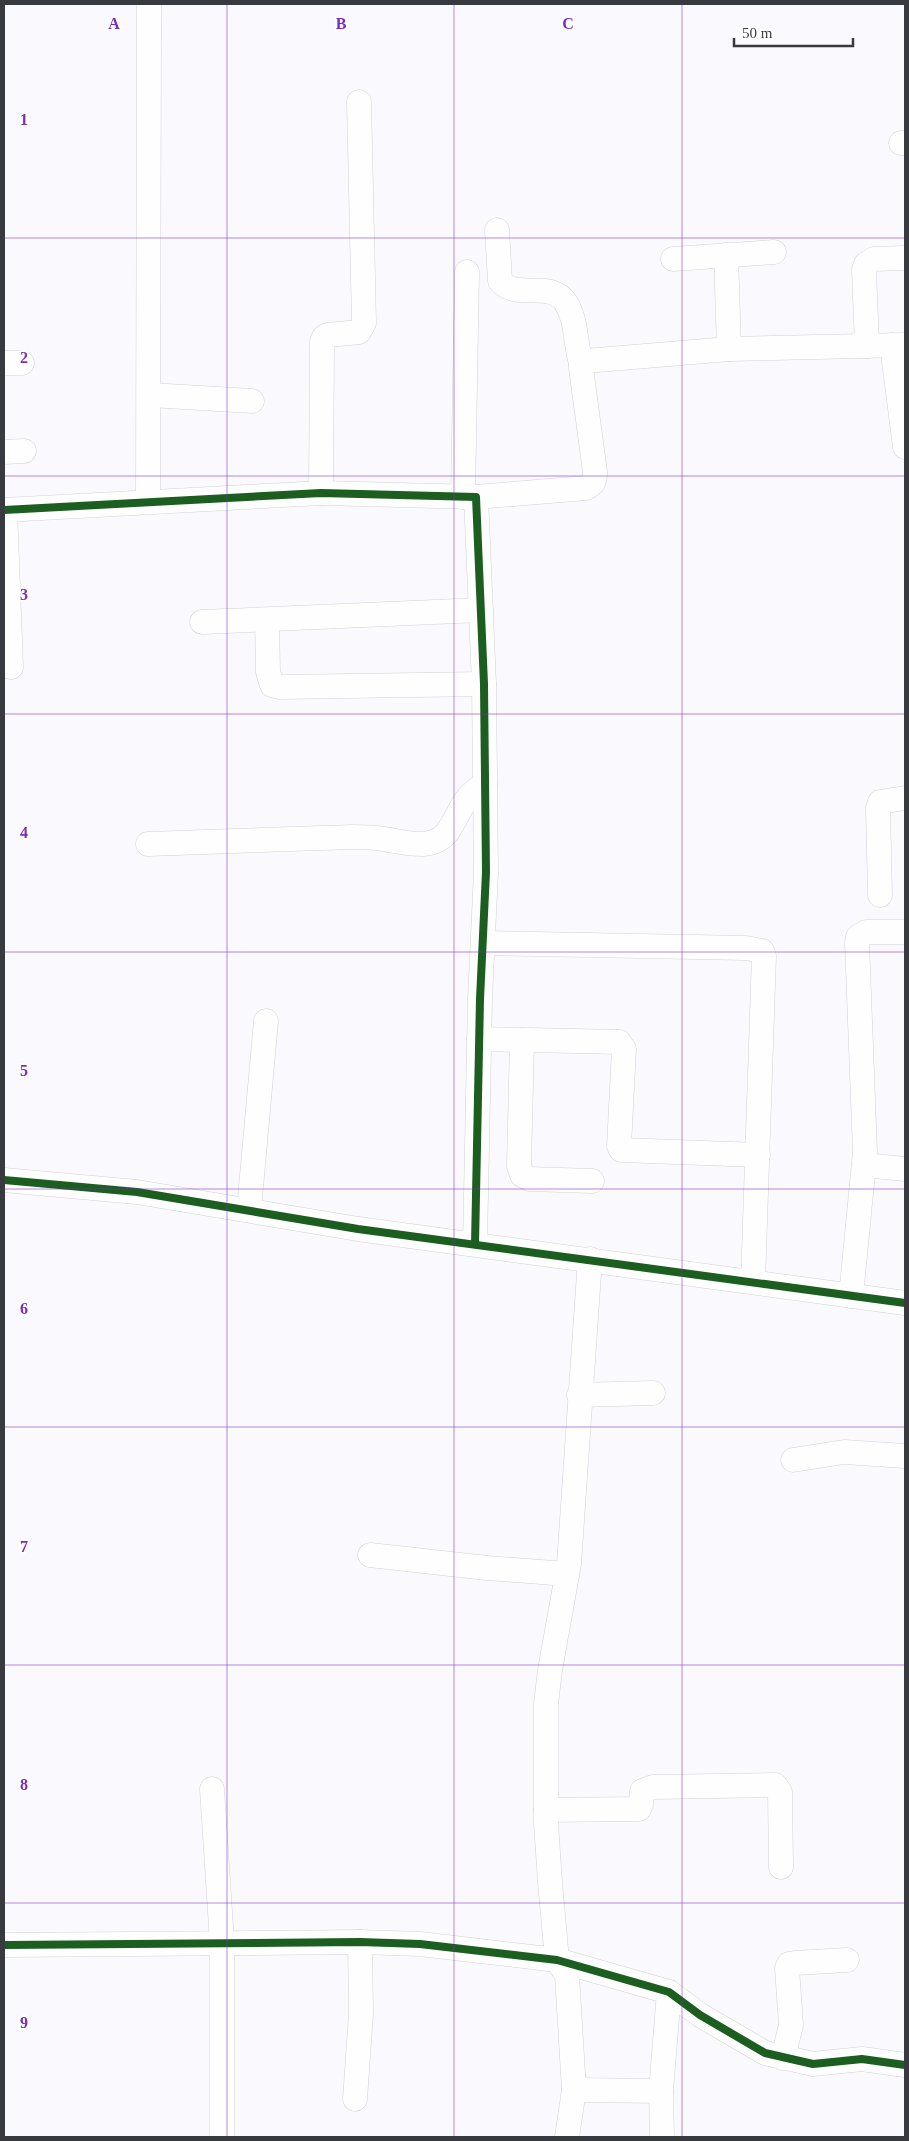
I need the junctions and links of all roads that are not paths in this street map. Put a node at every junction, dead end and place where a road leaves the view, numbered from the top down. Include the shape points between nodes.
1 (150, 4) edge
2 (359, 102) dead end
3 (497, 230) dead end
4 (774, 252) dead end
5 (726, 255) junction
6 (905, 258) edge
7 (673, 259) dead end
8 (467, 272) dead end
9 (899, 345) edge
10 (867, 346) junction
11 (728, 350) junction
12 (581, 363) junction
13 (149, 395) junction
14 (252, 401) dead end
15 (905, 447) edge
16 (321, 493) junction
17 (470, 497) junction
18 (148, 501) junction
19 (4, 510) edge
20 (481, 610) junction
21 (267, 620) junction
22 (202, 622) dead end
23 (11, 667) dead end
24 (484, 684) junction
25 (485, 784) junction
26 (905, 798) edge
27 (148, 844) dead end
28 (880, 895) dead end
29 (905, 932) edge
30 (483, 943) junction
31 (266, 1021) dead end
32 (479, 1039) junction
33 (522, 1040) junction
34 (758, 1155) junction
35 (864, 1165) junction
36 (905, 1169) edge
37 (4, 1180) edge
38 (592, 1181) dead end
39 (249, 1209) junction
40 (475, 1244) junction
41 (590, 1260) junction
42 (753, 1282) junction
43 (851, 1296) junction
44 (905, 1303) edge
45 (653, 1393) dead end
46 (579, 1395) junction
47 (905, 1456) edge
48 (793, 1460) dead end
49 (370, 1555) dead end
50 (568, 1574) junction
51 (212, 1789) dead end
52 (546, 1810) junction
53 (781, 1867) dead end
54 (222, 1942) junction
55 (360, 1942) junction
56 (4, 1945) edge
57 (557, 1960) junction
58 (847, 1960) dead end
59 (669, 1992) junction
60 (783, 2058) junction
61 (905, 2065) edge
62 (574, 2090) junction
63 (661, 2091) junction
64 (354, 2099) dead end
65 (222, 2137) edge
66 (567, 2137) edge
67 (662, 2137) edge

1 - 13 street
2 - 16 street via 364,323 359,332 328,335 322,341
3 - 12 street via 500,281 512,289 555,292 566,302
4 - 5 street
5 - 7 street
5 - 11 street
6 - 10 street via 874,259 866,264
8 - 17 street
9 - 10 street
9 - 15 street
10 - 11 street
11 - 12 street
12 - 17 street via 595,472 592,485
13 - 14 street
13 - 18 street
16 - 17 street
16 - 18 street
17 - 20 street
18 - 19 street
19 - 23 street
20 - 21 street
20 - 24 street
21 - 22 street
21 - 24 street via 268,672 272,685
24 - 25 street
25 - 27 street via 464,800 449,831 430,843 416,845 352,837
25 - 30 street
26 - 28 street via 880,802 878,808
29 - 35 street via 866,932 857,942
30 - 32 street
30 - 34 street via 746,948 762,951
31 - 39 street
32 - 33 street
32 - 40 street
33 - 34 street via 613,1041 623,1044 621,1150
33 - 38 street via 519,1166 522,1175 530,1179
34 - 42 street
35 - 36 street
35 - 43 street
37 - 39 street via 137,1192
39 - 40 street via 358,1229
40 - 41 street
41 - 42 street
41 - 46 street
42 - 43 street
43 - 44 street
45 - 46 street
46 - 50 street
47 - 48 street via 844,1452
49 - 50 street
50 - 52 street via 546,1704
51 - 54 street
52 - 53 street via 638,1809 642,1791 654,1787 775,1785 780,1792
52 - 57 street
54 - 55 street
54 - 56 street
54 - 65 street
55 - 57 street via 420,1944
55 - 64 street via 360,2022
57 - 59 street
57 - 62 street via 567,1975
58 - 60 street via 795,1963 787,1968 791,2025
59 - 60 street via 700,2015 765,2053
59 - 63 street
60 - 61 street via 813,2064 862,2059
62 - 63 street
62 - 66 street
63 - 67 street

